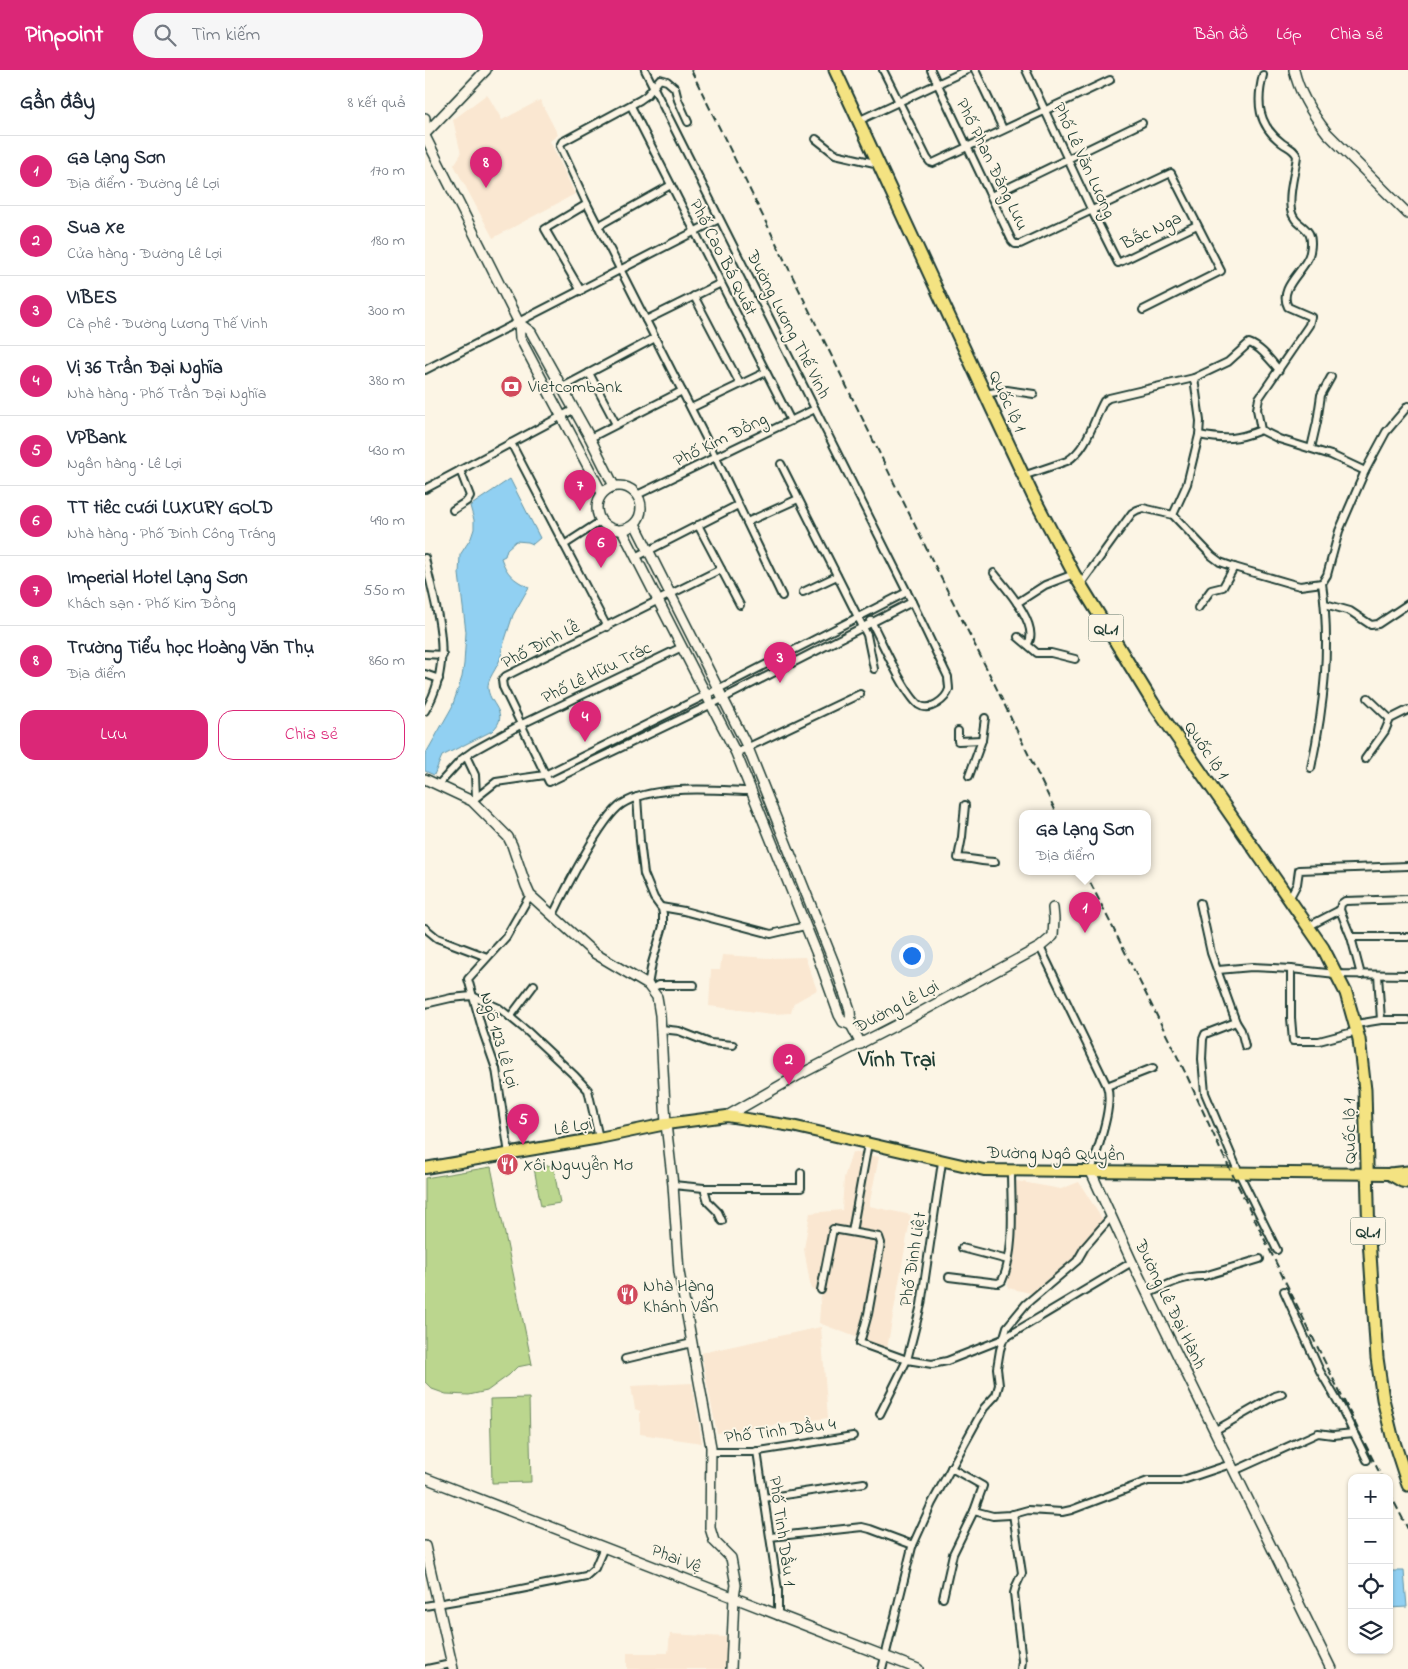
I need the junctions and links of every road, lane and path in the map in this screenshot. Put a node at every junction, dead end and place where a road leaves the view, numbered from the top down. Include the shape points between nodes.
1 (486, 70) edge
2 (645, 70) edge
3 (835, 70) edge
4 (883, 70) edge
5 (931, 70) edge
6 (967, 70) edge
7 (975, 70) edge
8 (1026, 70) edge
9 (1294, 70) edge
10 (1263, 75) dead end
11 (1110, 80) dead end
12 (938, 83) junction
13 (653, 87) junction
14 (899, 102) junction
15 (631, 106) junction
16 (1046, 110) junction
17 (425, 118) edge
18 (858, 121) junction
19 (688, 122) dead end
20 (1143, 123) dead end
21 (1003, 129) junction
22 (425, 134) edge
23 (816, 140) dead end
24 (967, 147) junction
25 (1067, 160) junction
26 (879, 164) junction
27 (671, 185) junction
28 (991, 196) junction
29 (587, 204) junction
30 (1091, 210) junction
31 (1408, 214) edge
32 (719, 219) junction
33 (1197, 224) junction
34 (598, 226) junction
35 (695, 232) junction
36 (1117, 263) joint
37 (620, 270) junction
38 (721, 283) junction
39 (581, 291) junction
40 (694, 296) junction
41 (1143, 310) dead end
42 (646, 320) junction
43 (519, 323) junction
44 (655, 338) junction
45 (548, 363) junction
46 (425, 370) edge
47 (536, 370) junction
48 (1279, 370) junction
49 (766, 372) junction
50 (589, 374) junction
51 (1331, 376) dead end
52 (1194, 378) junction
53 (740, 384) junction
54 (561, 388) junction
55 (682, 391) junction
56 (985, 394) junction
57 (1034, 394) dead end
58 (1408, 406) edge
59 (691, 408) junction
60 (815, 409) junction
61 (573, 410) junction
62 (561, 416) junction
63 (791, 421) junction
64 (616, 424) junction
65 (1261, 430) junction
66 (1199, 435) junction
67 (590, 438) junction
68 (511, 443) junction
69 (1311, 448) junction
70 (716, 458) junction
71 (781, 464) dead end
72 (461, 470) junction
73 (1365, 471) junction
74 (1023, 476) junction
75 (614, 486) junction
76 (425, 489) edge
77 (602, 493) junction
78 (637, 496) junction
79 (798, 499) junction
80 (739, 505) junction
81 (453, 510) dead end
82 (1173, 515) junction
83 (601, 521) junction
84 (747, 522) junction
85 (635, 524) junction
86 (698, 525) junction
87 (622, 530) junction
88 (565, 546) junction
89 (648, 551) junction
90 (636, 557) junction
91 (425, 558) edge
92 (1233, 567) junction
93 (721, 569) junction
94 (994, 573) dead end
95 (1074, 574) junction
96 (837, 576) junction
97 (1322, 583) junction
98 (1080, 585) junction
99 (803, 592) dead end
100 (907, 592) junction
101 (670, 594) junction
102 (782, 596) dead end
103 (658, 600) junction
104 (912, 602) junction
105 (1017, 603) junction
106 (1325, 604) junction
107 (1408, 604) edge
108 (740, 606) dead end
109 (1198, 608) dead end
110 (857, 617) junction
111 (871, 621) junction
112 (862, 626) junction
113 (607, 627) junction
114 (1018, 637) dead end
115 (694, 640) junction
116 (1028, 644) junction
117 (682, 647) junction
118 (425, 654) edge
119 (443, 655) junction
120 (1075, 659) dead end
121 (770, 661) junction
122 (873, 669) dead end
123 (775, 670) junction
124 (425, 674) edge
125 (439, 679) junction
126 (718, 689) junction
127 (707, 694) junction
128 (860, 694) dead end
129 (723, 698) junction
130 (1368, 698) dead end
131 (712, 704) junction
132 (1408, 710) edge
133 (425, 711) edge
134 (985, 718) dead end
135 (1390, 719) junction
136 (522, 724) junction
137 (958, 731) dead end
138 (982, 740) junction
139 (748, 748) junction
140 (736, 753) junction
141 (466, 756) junction
142 (1365, 759) dead end
143 (1311, 768) dead end
144 (545, 775) junction
145 (969, 776) dead end
146 (432, 781) edge
147 (752, 795) junction
148 (765, 795) junction
149 (637, 797) junction
150 (474, 799) junction
151 (965, 805) dead end
152 (995, 862) dead end
153 (1408, 866) edge
154 (806, 893) junction
155 (530, 895) junction
156 (793, 898) junction
157 (1289, 899) junction
158 (1408, 899) edge
159 (1199, 903) dead end
160 (661, 907) junction
161 (1053, 908) dead end
162 (1340, 910) junction
163 (553, 915) junction
164 (805, 926) junction
165 (1309, 926) junction
166 (425, 928) edge
167 (1351, 937) junction
168 (1408, 937) edge
169 (1040, 947) junction
170 (487, 957) junction
171 (834, 963) junction
172 (822, 969) junction
173 (1291, 969) junction
174 (1218, 970) junction
175 (1336, 974) junction
176 (1361, 975) junction
177 (1378, 975) junction
178 (1408, 975) edge
179 (533, 985) dead end
180 (694, 985) dead end
181 (650, 987) junction
182 (472, 996) junction
183 (425, 1004) edge
184 (510, 1017) junction
185 (1381, 1020) junction
186 (1408, 1020) edge
187 (1236, 1022) junction
188 (851, 1025) junction
189 (1357, 1028) junction
190 (661, 1029) junction
191 (861, 1044) junction
192 (733, 1045) dead end
193 (1245, 1046) dead end
194 (1153, 1068) dead end
195 (1107, 1086) junction
196 (727, 1116) junction
197 (666, 1124) junction
198 (599, 1138) junction
199 (868, 1144) junction
200 (509, 1154) junction
201 (942, 1162) junction
202 (425, 1168) edge
203 (1011, 1171) junction
204 (1091, 1172) junction
205 (1408, 1172) edge
206 (801, 1173) dead end
207 (1239, 1173) junction
208 (1367, 1174) junction
209 (1390, 1174) junction
210 (1408, 1182) edge
211 (673, 1185) junction
212 (704, 1188) junction
213 (1111, 1217) junction
214 (722, 1222) dead end
215 (852, 1232) junction
216 (962, 1248) dead end
217 (1277, 1250) dead end
218 (1260, 1259) dead end
219 (1008, 1260) junction
220 (1132, 1262) junction
221 (949, 1277) dead end
222 (821, 1290) dead end
223 (1284, 1291) dead end
224 (1147, 1294) junction
225 (1003, 1339) junction
226 (692, 1343) junction
227 (625, 1360) dead end
228 (907, 1360) junction
229 (1282, 1394) dead end
230 (880, 1414) dead end
231 (1214, 1431) junction
232 (1354, 1433) junction
233 (853, 1436) dead end
234 (757, 1451) junction
235 (711, 1452) junction
236 (1367, 1460) dead end
237 (951, 1468) junction
238 (1233, 1468) junction
239 (425, 1478) edge
240 (863, 1483) dead end
241 (1408, 1485) edge
242 (764, 1498) junction
243 (974, 1510) junction
244 (1013, 1514) junction
245 (770, 1537) junction
246 (913, 1545) junction
247 (425, 1546) edge
248 (604, 1547) junction
249 (734, 1597) junction
250 (943, 1598) dead end
251 (437, 1603) junction
252 (425, 1606) edge
253 (778, 1616) junction
254 (884, 1656) junction
255 (452, 1667) edge
256 (427, 1669) edge
257 (731, 1669) edge
258 (882, 1669) edge
259 (918, 1669) edge
260 (1021, 1669) edge
261 (1331, 1669) edge

1 - 22 street
2 - 13 street, Đường Lương Thế Vinh
3 - 18 highway, Quốc lộ 1 / QL.1
4 - 14 street
5 - 12 street, Phố Phan Đăng Lưu
6 - 12 street
7 - 21 street
8 - 16 street, Phố Lê Văn Lương
9 - 31 street via 1308,106 1322,126
10 - 48 street via 1259,88 1261,118 1270,133 1295,151 1291,212 1308,230 1311,239 1308,259 1290,284 1285,302 1287,306 1309,315 1311,321
11 - 16 street
12 - 14 street
12 - 24 street, Phố Phan Đăng Lưu
13 - 15 street
13 - 19 street via 660,79 675,88
13 - 32 street, Đường Lương Thế Vinh
14 - 18 street
14 - 24 street via 927,158 933,163
15 - 27 street, Phố Cao Bá Quát
15 - 29 street via 560,143
16 - 21 street
16 - 25 street, Phố Lê Văn Lương
17 - 22 street
18 - 26 highway, Quốc lộ 1 / QL.1
20 - 25 street
21 - 24 street
22 - 43 street
23 - 26 street via 835,154
24 - 28 street, Phố Phan Đăng Lưu
25 - 28 street
25 - 30 street, Phố Lê Văn Lương
26 - 56 highway, Quốc lộ 1 / QL.1
27 - 34 street
27 - 35 street, Phố Cao Bá Quát
28 - 30 street, Phố Phan Đăng Lưu via 1015,244
29 - 34 street
29 - 39 street via 545,230
30 - 33 street via 1171,172
30 - 36 street, Phố Lê Văn Lương
32 - 35 street
32 - 60 street, Đường Lương Thế Vinh
33 - 36 street, Bắc Nga
33 - 41 street via 1221,271
34 - 37 street
35 - 37 street
35 - 38 street, Phố Cao Bá Quát
37 - 39 street
37 - 42 street
38 - 40 street
38 - 49 street, Phố Cao Bá Quát
39 - 43 street
40 - 42 street
40 - 53 street
42 - 44 street
43 - 45 street via 531,332
43 - 46 street
43 - 47 street via 520,338
44 - 50 street
44 - 55 street
45 - 47 street
45 - 54 street
47 - 62 street
48 - 52 street via 1249,343 1228,362
48 - 65 street via 1259,398 1257,409
49 - 53 street
49 - 63 street, Phố Cao Bá Quát
50 - 54 street
50 - 64 street
51 - 69 street via 1321,395
52 - 66 street
52 - 74 street via 1109,398 1104,401 1085,442 1074,457
53 - 59 street
54 - 61 street
55 - 59 street
55 - 64 street
56 - 57 street via 1007,390
56 - 74 highway, Quốc lộ 1 / QL.1
58 - 73 street via 1386,432
59 - 70 street
60 - 63 street, Phố Kim Đồng
60 - 100 street, Đường Lương Thế Vinh
61 - 62 street
61 - 67 street
62 - 68 street
62 - 77 street
63 - 70 street, Phố Kim Đồng
64 - 67 street
65 - 66 street via 1225,440
65 - 69 street
66 - 82 street via 1187,484
67 - 75 street
68 - 72 street
68 - 88 street
69 - 73 street
70 - 78 street, Phố Kim Đồng
70 - 80 street
71 - 79 street
72 - 76 street
72 - 81 street via 470,496
73 - 97 street via 1339,531
74 - 95 highway, Quốc lộ 1 / QL.1
75 - 77 street
75 - 78 street via 627,487
77 - 83 street via 597,507
78 - 85 street via 641,513
79 - 84 street
79 - 96 street
80 - 84 street
80 - 86 street
82 - 92 street via 1212,556
82 - 98 street via 1149,508 1137,510
83 - 87 street via 610,528
83 - 88 street
84 - 102 street
85 - 87 street
85 - 89 street
86 - 89 street
86 - 93 street
87 - 90 street
88 - 113 street
89 - 90 street
89 - 101 street
90 - 103 street
91 - 119 street
92 - 97 street via 1300,586
92 - 109 street via 1223,587 1211,590
93 - 101 street, Phố Đinh Lễ
93 - 108 street
94 - 105 street
95 - 98 highway, Quốc lộ 1 / QL.1
95 - 105 street via 1045,585
96 - 99 street
96 - 110 street
97 - 106 street
98 - 157 highway, Quốc lộ 1 / QL.1 via 1153,703
100 - 104 street, Đường Lương Thế Vinh
100 - 110 street
101 - 103 street, Phố Đinh Lễ
101 - 115 street
103 - 113 street, Phố Đinh Lễ
103 - 117 street
104 - 111 street
104 - 111 street, Đường Lương Thế Vinh via 949,686 941,700 928,708 919,705 909,694
105 - 116 street via 1028,624
106 - 107 street via 1351,610 1371,625 1378,624
106 - 143 street via 1327,653 1324,698
110 - 112 street
110 - 121 street
111 - 112 street
112 - 122 street via 869,640
112 - 123 street
113 - 136 street, Phố Đinh Lễ via 502,680
114 - 116 street
115 - 117 street
115 - 126 street
116 - 120 street via 1037,653
117 - 127 street
117 - 136 street, Phố Lê Hữu Trác
118 - 119 street
119 - 125 street
121 - 123 street
121 - 126 street
123 - 129 street
124 - 125 street
125 - 133 street
126 - 127 street
126 - 129 street
127 - 131 street
127 - 144 street
128 - 139 street
129 - 131 street
129 - 139 street
130 - 135 street
131 - 140 street
131 - 144 street, Phố Đinh Lễ via 551,782
132 - 135 street
134 - 138 street
135 - 142 street
136 - 141 street, Phố Lê Hữu Trác
136 - 144 street, Phố Đinh Lễ
137 - 138 street via 958,741
138 - 145 street
139 - 140 street
139 - 148 street
140 - 147 street
141 - 146 street, Phố Lê Hữu Trác
141 - 150 street via 475,775
144 - 150 street via 496,782
146 - 150 street
147 - 148 street
147 - 149 street via 671,790
147 - 156 street
148 - 154 street
149 - 160 street via 642,862 651,890
149 - 163 street via 613,812 583,858
150 - 155 street via 508,837
151 - 152 street via 958,858
153 - 157 street via 1299,870 1297,884
154 - 156 street
154 - 171 street
155 - 163 street
155 - 170 street, Ngõ 123 Lê Lợi via 506,937
156 - 164 street
157 - 165 highway, Quốc lộ 1 / QL.1
158 - 162 street via 1345,901
159 - 174 street
160 - 164 street via 684,910 771,934
160 - 181 street via 663,926 652,963
161 - 169 street, Đường Lê Lợi via 1053,936
162 - 165 street
162 - 167 street
163 - 181 street via 594,953
164 - 172 street
165 - 175 highway, Quốc lộ 1 / QL.1
166 - 170 street via 437,938
167 - 168 street
167 - 176 street
169 - 191 street, Đường Lê Lợi
169 - 195 street
170 - 182 street, Ngõ 123 Lê Lợi via 468,978
171 - 172 street
171 - 188 street via 850,1010
172 - 188 street via 839,1015 843,1022
173 - 174 street via 1252,967
173 - 175 street
173 - 189 street via 1293,1041 1319,1041
174 - 187 street
175 - 176 street
175 - 189 highway, Quốc lộ 1 / QL.1
176 - 177 street
177 - 178 street
177 - 185 street
179 - 184 street
180 - 181 street
181 - 190 street via 659,1004
182 - 183 street
182 - 184 street via 499,1008
182 - 200 street, Ngõ 123 Lê Lợi via 496,1069
184 - 198 street via 588,1090
185 - 186 street
185 - 189 street
187 - 193 street
187 - 207 street via 1205,1034 1202,1059 1205,1093
188 - 191 street
189 - 208 highway, Quốc lộ 1 / QL.1 via 1365,1090
190 - 192 street via 679,1030 710,1042
190 - 197 street
191 - 196 street, Đường Lê Lợi
194 - 195 street
195 - 204 street via 1109,1107
196 - 197 main road, Lê Lợi
196 - 199 main road, Đường Ngô Quyền via 792,1126
197 - 198 main road, Lê Lợi
197 - 211 street
198 - 200 main road, Lê Lợi
199 - 201 main road, Đường Ngô Quyền
199 - 215 street
200 - 202 main road, Lê Lợi
201 - 203 main road, Đường Ngô Quyền via 984,1170
201 - 228 street, Phố Đinh Liệt via 921,1305
203 - 204 main road, Đường Ngô Quyền
203 - 219 street
204 - 207 main road, Đường Ngô Quyền
204 - 213 street, Đường Lê Đại Hành
205 - 209 highway, Đường Ngô Quyền
206 - 212 street via 801,1188
207 - 208 main road, Đường Ngô Quyền
207 - 217 street
208 - 209 main road, Đường Ngô Quyền
208 - 241 highway, Quốc lộ 1 / QL.1 via 1377,1358 1392,1436
209 - 210 highway, Đường Ngô Quyền
211 - 212 street
211 - 226 street via 679,1272
212 - 214 street via 708,1202
213 - 220 street, Đường Lê Đại Hành
213 - 225 street via 1077,1261 1026,1304 1007,1327
215 - 222 street via 833,1229
215 - 228 street via 875,1235 881,1242 860,1343
216 - 219 street
218 - 224 street via 1204,1276 1184,1278
219 - 221 street via 1000,1283
220 - 224 street, Đường Lê Đại Hành
220 - 225 street
223 - 232 street via 1321,1372
224 - 231 street, Đường Lê Đại Hành
225 - 228 street via 947,1361 932,1364
225 - 237 street via 996,1395 984,1408
226 - 227 street
226 - 235 street
228 - 230 street, Phố Đinh Liệt
229 - 231 street
231 - 238 street, Đường Lê Đại Hành
232 - 236 street
232 - 238 street via 1318,1433
233 - 234 street, Phố Tinh Dầu 4
234 - 235 street, Phố Tinh Dầu 4
234 - 242 street, Phố Tinh Dầu 1
235 - 249 street via 710,1528 714,1541 731,1558 736,1585
237 - 243 street via 983,1486
237 - 246 street
238 - 244 street via 1180,1481 1149,1481 1062,1512 1028,1510
238 - 261 street, Đường Lê Đại Hành
239 - 248 street, Phai Vệ
240 - 242 street
242 - 245 street, Phố Tinh Dầu 1
243 - 244 street via 993,1516
243 - 250 street via 953,1554
244 - 260 street via 1022,1573 1014,1593
245 - 246 street via 862,1527
245 - 253 street, Phố Tinh Dầu 1 via 778,1590
246 - 254 street
247 - 251 street
248 - 249 street, Phai Vệ
248 - 251 street via 595,1568 586,1576
249 - 253 street, Phai Vệ
249 - 257 street
251 - 252 street
251 - 255 street
253 - 254 street, Phai Vệ
254 - 258 street
254 - 259 street, Phai Vệ
255 - 256 street

